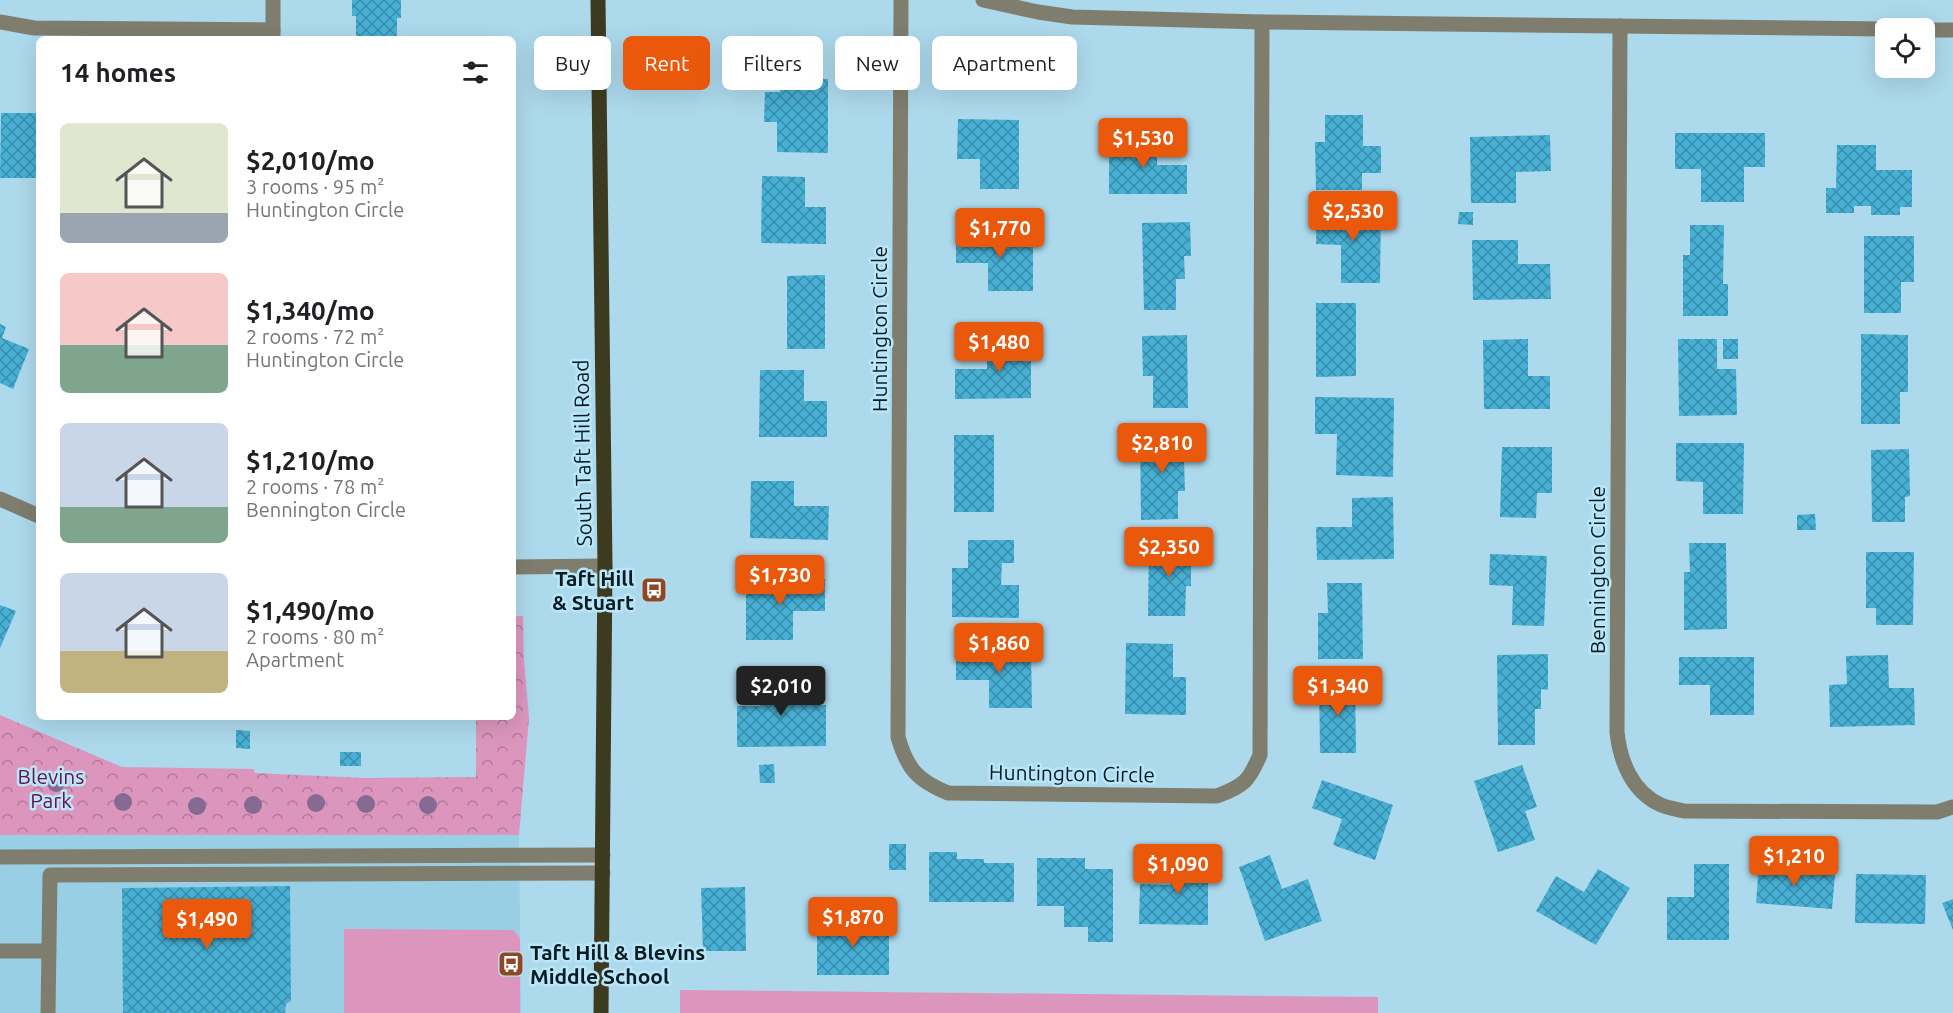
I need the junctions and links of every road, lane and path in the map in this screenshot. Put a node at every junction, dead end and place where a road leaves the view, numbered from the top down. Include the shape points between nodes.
1 (273, 0) edge
2 (598, 0) edge
3 (901, 0) edge
4 (983, 0) edge
5 (0, 22) edge
6 (1262, 22) junction
7 (1620, 26) junction
8 (1875, 29) edge
9 (1935, 30) edge
10 (1953, 30) edge
11 (273, 34) edge
12 (0, 499) edge
13 (36, 515) edge
14 (605, 566) junction
15 (516, 567) edge
16 (1953, 807) edge
17 (603, 855) junction
18 (0, 857) edge
19 (603, 873) junction
20 (0, 951) edge
21 (49, 951) junction
22 (48, 1013) edge
23 (601, 1013) edge

1 - 11 street
2 - 14 main road, South Taft Hill Road
3 - 6 street, Huntington Circle via 898,737 914,773 930,786 948,793 1218,796 1237,789 1252,774 1260,755
4 - 6 street via 1072,17
5 - 11 street via 34,28
6 - 7 street
7 - 8 street
7 - 16 street, Bennington Circle via 1617,732 1626,771 1641,790 1660,804 1684,811 1937,812
9 - 10 street
12 - 13 street
14 - 15 street
14 - 17 main road, South Taft Hill Road
17 - 18 street
17 - 19 main road, South Taft Hill Road
19 - 21 street via 50,875
19 - 23 main road, South Taft Hill Road
20 - 21 street
21 - 22 street

